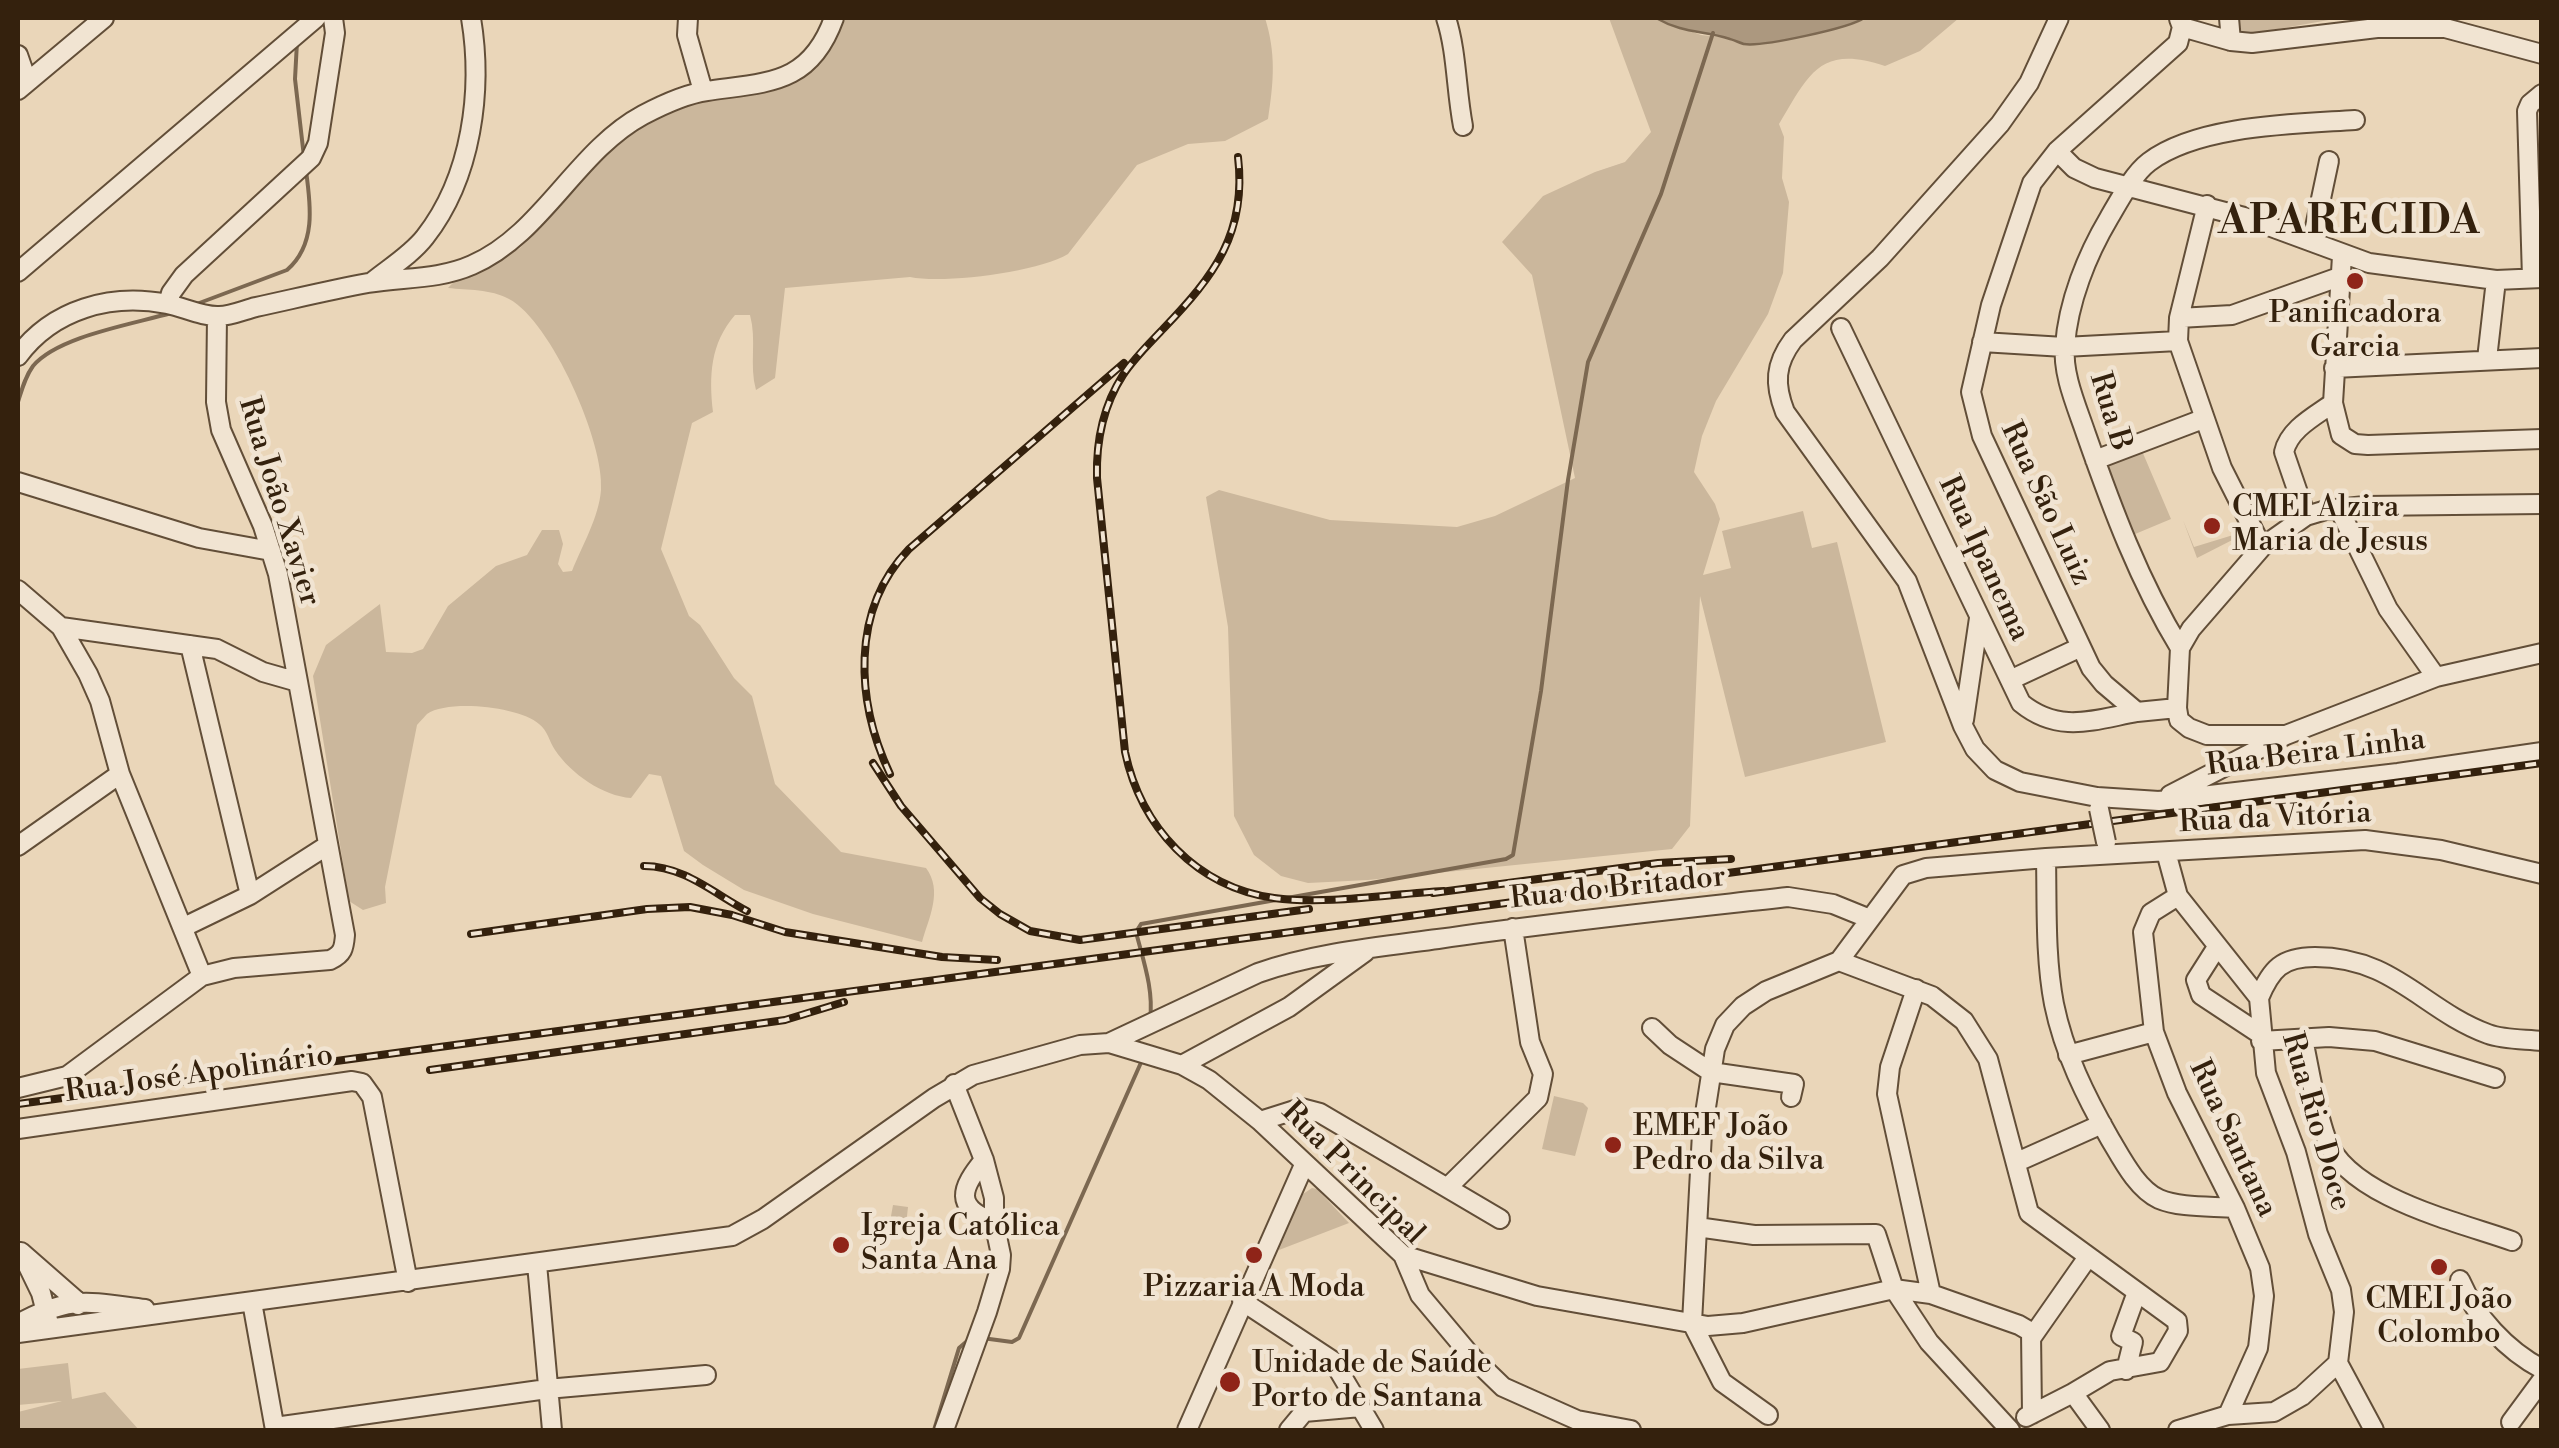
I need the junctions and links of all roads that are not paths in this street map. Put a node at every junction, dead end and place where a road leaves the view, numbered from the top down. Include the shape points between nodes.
1 (104, 18) edge
2 (316, 18) edge
3 (333, 18) edge
4 (471, 18) edge
5 (688, 18) edge
6 (834, 18) edge
7 (1446, 18) edge
8 (2059, 18) edge
9 (2229, 18) edge
10 (2180, 22) edge
11 (2370, 23) edge
12 (2232, 41) junction
13 (2542, 54) edge
14 (18, 55) edge
15 (22, 86) edge
16 (704, 91) junction
17 (2542, 94) edge
18 (2355, 120) dead end
19 (1463, 126) dead end
20 (2057, 152) junction
21 (2329, 161) dead end
22 (2129, 188) junction
23 (2207, 206) junction
24 (2312, 241) junction
25 (2342, 256) junction
26 (18, 272) edge
27 (2339, 278) junction
28 (2537, 278) edge
29 (2496, 280) junction
30 (372, 282) junction
31 (168, 304) junction
32 (218, 316) junction
33 (2178, 318) junction
34 (1841, 328) dead end
35 (2178, 341) junction
36 (1982, 342) junction
37 (2064, 347) junction
38 (18, 356) edge
39 (2542, 358) edge
40 (2487, 359) junction
41 (2334, 368) junction
42 (2332, 403) junction
43 (2203, 419) junction
44 (2542, 439) edge
45 (2095, 460) junction
46 (18, 482) edge
47 (2542, 504) edge
48 (2339, 509) junction
49 (2306, 516) junction
50 (2262, 547) junction
51 (271, 551) junction
52 (18, 590) edge
53 (1980, 617) junction
54 (61, 627) junction
55 (190, 646) junction
56 (2081, 647) junction
57 (2180, 648) junction
58 (2542, 653) edge
59 (2436, 677) junction
60 (2010, 680) junction
61 (298, 682) junction
62 (2177, 708) junction
63 (2137, 712) junction
64 (1963, 726) junction
65 (2286, 734) junction
66 (2542, 752) edge
67 (120, 774) junction
68 (2158, 801) junction
69 (2098, 803) junction
70 (18, 846) edge
71 (328, 846) junction
72 (2107, 848) junction
73 (2166, 852) junction
74 (2046, 858) junction
75 (2542, 874) edge
76 (250, 895) junction
77 (2178, 896) junction
78 (1870, 919) junction
79 (184, 928) junction
80 (1514, 928) junction
81 (1370, 948) junction
82 (2218, 948) junction
83 (1839, 961) junction
84 (202, 976) junction
85 (1916, 989) junction
86 (2258, 998) junction
87 (1652, 1028) dead end
88 (2154, 1032) junction
89 (2261, 1037) junction
90 (2303, 1040) junction
91 (2542, 1041) edge
92 (1109, 1043) junction
93 (2068, 1055) junction
94 (1182, 1065) junction
95 (1711, 1072) junction
96 (2495, 1078) dead end
97 (954, 1084) junction
98 (18, 1088) edge
99 (1791, 1096) dead end
100 (1260, 1121) junction
101 (2102, 1124) junction
102 (18, 1129) edge
103 (984, 1160) junction
104 (2017, 1162) junction
105 (1304, 1165) junction
106 (1448, 1187) junction
107 (2235, 1208) junction
108 (1500, 1219) dead end
109 (994, 1222) junction
110 (1697, 1227) junction
111 (2512, 1241) dead end
112 (19, 1249) edge
113 (1403, 1256) junction
114 (2088, 1257) junction
115 (537, 1264) junction
116 (2460, 1280) dead end
117 (408, 1282) junction
118 (1894, 1289) junction
119 (2137, 1292) junction
120 (1931, 1294) junction
121 (77, 1301) junction
122 (1242, 1301) junction
123 (252, 1302) junction
124 (43, 1310) junction
125 (170, 1313) junction
126 (1692, 1323) junction
127 (18, 1324) edge
128 (66, 1328) junction
129 (18, 1333) edge
130 (2032, 1338) junction
131 (2338, 1362) junction
132 (2542, 1369) edge
133 (2118, 1370) junction
134 (706, 1376) dead end
135 (2542, 1380) edge
136 (547, 1389) junction
137 (2073, 1393) junction
138 (1360, 1408) junction
139 (2032, 1414) junction
140 (1768, 1415) dead end
141 (2261, 1415) junction
142 (2228, 1416) junction
143 (2511, 1422) dead end
144 (275, 1429) edge
145 (2010, 1429) edge
146 (552, 1430) edge
147 (944, 1430) edge
148 (1186, 1430) edge
149 (1289, 1430) edge
150 (1374, 1430) edge
151 (1631, 1430) edge
152 (2100, 1430) edge
153 (2178, 1430) edge
154 (2275, 1430) edge
155 (2374, 1430) edge

1 - 15 street
2 - 26 street
3 - 31 street via 315,151 184,275
4 - 30 street via 476,100 456,177 423,240
5 - 16 street
6 - 16 street via 815,57 799,69 746,88
7 - 19 street
8 - 64 street via 2000,124 1880,258 1793,340 1776,376 1784,412 1907,582
9 - 12 street
10 - 12 street
10 - 20 street, Rua São Luiz via 2178,43
11 - 12 street
11 - 13 street via 2445,28
14 - 15 street
16 - 30 street via 639,117 616,134 490,256 441,276
17 - 28 street via 2527,112
18 - 22 street, Rua B via 2220,134 2147,163
20 - 22 street via 2074,168
20 - 36 street, Rua São Luiz via 2026,197
21 - 24 street
22 - 23 street
22 - 37 street, Rua B via 2083,269
23 - 24 street
23 - 33 street
24 - 25 street
25 - 27 street
25 - 29 street
27 - 33 street via 2232,315
27 - 41 street
28 - 29 street
29 - 40 street
30 - 32 street
31 - 32 street
31 - 38 street via 136,300 76,311 44,328
32 - 51 street, Rua João Xavier via 221,430
33 - 35 street
34 - 53 street, Rua Ipanema
35 - 37 street
35 - 43 street
36 - 37 street
36 - 56 street, Rua São Luiz via 1971,392 1982,436
37 - 45 street, Rua B
39 - 40 street
40 - 41 street
41 - 42 street
42 - 44 street via 2341,435 2356,444
42 - 49 street via 2293,433 2284,452
43 - 45 street
43 - 50 street
45 - 57 street, Rua B via 2130,553
46 - 51 street via 199,538
47 - 48 street
48 - 49 street
48 - 59 street via 2388,609
49 - 50 street
50 - 57 street
51 - 61 street, Rua João Xavier
52 - 54 street
53 - 60 street, Rua Ipanema
53 - 64 street
54 - 55 street
54 - 67 street via 100,701
55 - 61 street via 229,653
55 - 76 street
56 - 60 street
56 - 63 street, Rua São Luiz via 2104,684
57 - 62 street
58 - 59 street
59 - 65 street
60 - 63 street, Rua Ipanema via 2021,703 2051,721
61 - 71 street, Rua João Xavier
62 - 63 street
62 - 65 street via 2179,720 2207,735
64 - 69 street via 1995,770
65 - 68 street
66 - 68 street, Rua Beira Linha
67 - 70 street
67 - 79 street
68 - 69 street, Rua Beira Linha
69 - 72 street, bridge
71 - 76 street
71 - 84 street, Rua João Xavier via 345,935 338,956
72 - 73 street, Rua da Vitória
72 - 74 street, Rua da Vitória
73 - 75 street, Rua da Vitória via 2365,840
73 - 77 street, Rua Rio Doce
74 - 78 street, Rua da Vitória via 1909,872
74 - 93 street via 2054,1003
76 - 79 street
77 - 82 street, Rua Rio Doce
77 - 88 street, Rua Santana via 2151,913 2143,932
78 - 80 street, Rua do Britador via 1832,904 1788,898
78 - 83 street, Rua da Vitória
79 - 84 street
80 - 81 street, Rua do Britador
80 - 106 street via 1530,1042 1543,1074 1538,1098
81 - 92 street, Rua do Britador via 1258,973
81 - 94 street, Rua do Britador via 1289,1007
82 - 86 street, Rua Rio Doce
82 - 89 street via 2196,980 2201,996
83 - 85 street
83 - 95 street via 1743,1006 1726,1025
84 - 98 street via 68,1076
85 - 104 street via 1952,1008 1974,1034 1988,1059
85 - 120 street via 1887,1094
86 - 89 street, Rua Rio Doce
86 - 91 street via 2268,974 2282,964 2298,957 2342,957 2400,980 2492,1036
87 - 95 street
88 - 93 street
88 - 107 street, Rua Santana
89 - 90 street
89 - 131 street, Rua Rio Doce via 2266,1073 2342,1290
90 - 96 street via 2375,1041
90 - 111 street via 2326,1140 2346,1169 2390,1198
92 - 94 street, Rua Principal
92 - 97 street via 1004,1064
93 - 101 street
94 - 100 street, Rua Principal
95 - 99 street via 1794,1084
95 - 110 street
97 - 103 street
97 - 115 street via 732,1236
100 - 105 street, Rua Principal
100 - 106 street via 1310,1109
101 - 104 street
101 - 107 street via 2155,1197
102 - 117 street, Rua José Apolinário via 362,1083 372,1096
103 - 109 street
103 - 109 street via 967,1181 966,1202 976,1216
104 - 114 street via 2029,1213
105 - 113 street, Rua Principal
105 - 122 street
106 - 108 street
107 - 142 street, Rua Santana via 2264,1296 2258,1348
109 - 147 street via 1000,1269
110 - 118 street via 1754,1235 1876,1234
110 - 126 street
112 - 121 street
112 - 124 street
113 - 126 street via 1537,1296
113 - 151 street, Rua Principal via 1420,1295 1503,1388 1577,1420
114 - 119 street
114 - 130 street
115 - 117 street
115 - 136 street
116 - 132 street via 2486,1324
117 - 123 street
118 - 120 street
118 - 126 street via 1744,1323
118 - 145 street via 1928,1342
119 - 133 street via 2121,1336 2133,1342
119 - 133 street via 2177,1322 2178,1331 2160,1362
120 - 130 street via 2019,1325
121 - 124 street
121 - 125 street
121 - 128 street
122 - 138 street via 1333,1361
122 - 148 street
123 - 125 street
123 - 144 street
124 - 127 street
124 - 128 street
125 - 128 street
126 - 140 street via 1722,1382
128 - 129 street
130 - 139 street
131 - 141 street via 2302,1396
131 - 155 street
133 - 137 street
134 - 136 street
135 - 143 street
136 - 144 street
136 - 146 street
137 - 139 street
137 - 152 street
138 - 149 street via 1304,1412
138 - 150 street
139 - 145 street
141 - 142 street
141 - 154 street
142 - 153 street

